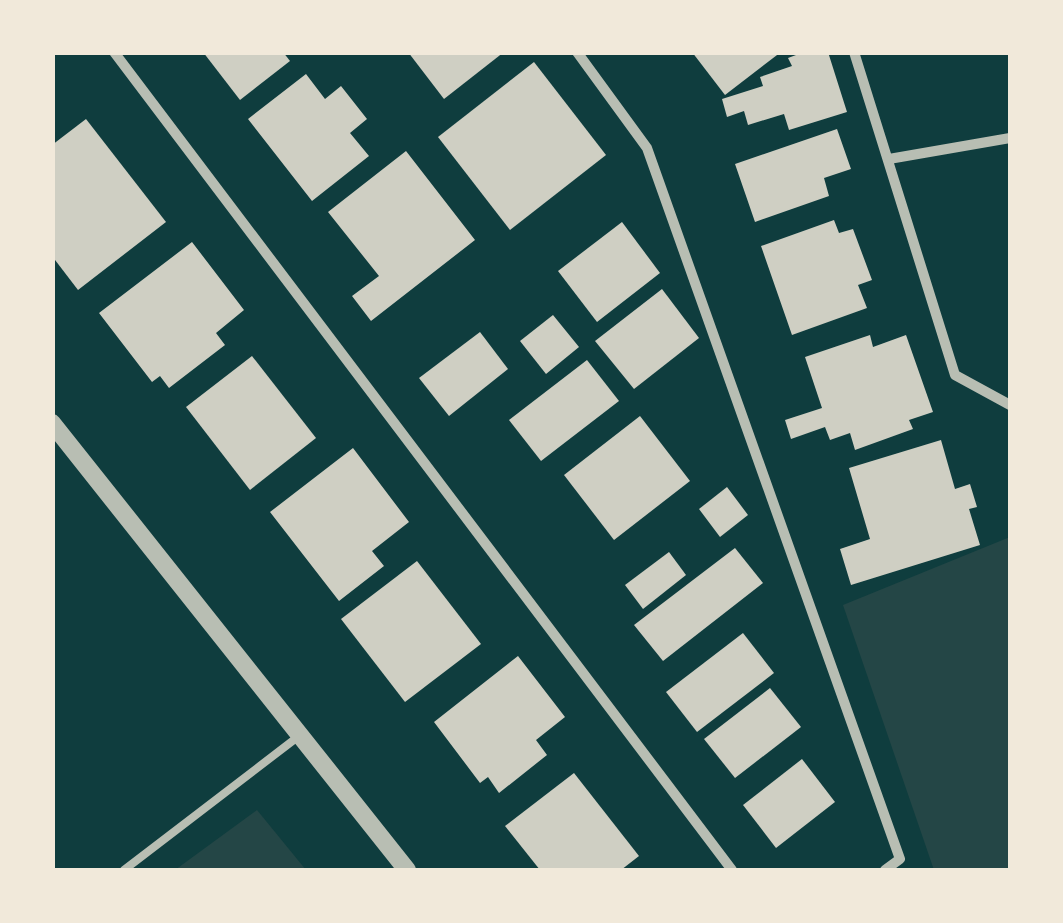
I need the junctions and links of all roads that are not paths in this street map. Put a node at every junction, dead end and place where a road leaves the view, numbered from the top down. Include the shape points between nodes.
1 (114, 52) edge
2 (576, 52) edge
3 (854, 52) edge
4 (1010, 138) edge
5 (889, 159) junction
6 (1010, 405) edge
7 (52, 423) edge
8 (299, 736) junction
9 (124, 870) edge
10 (407, 870) edge
11 (732, 870) edge
12 (885, 870) edge

1 - 11 street
2 - 12 street via 647,148 900,859
3 - 5 street
4 - 5 street
5 - 6 street via 956,376
7 - 8 street
8 - 9 lane
8 - 10 street

